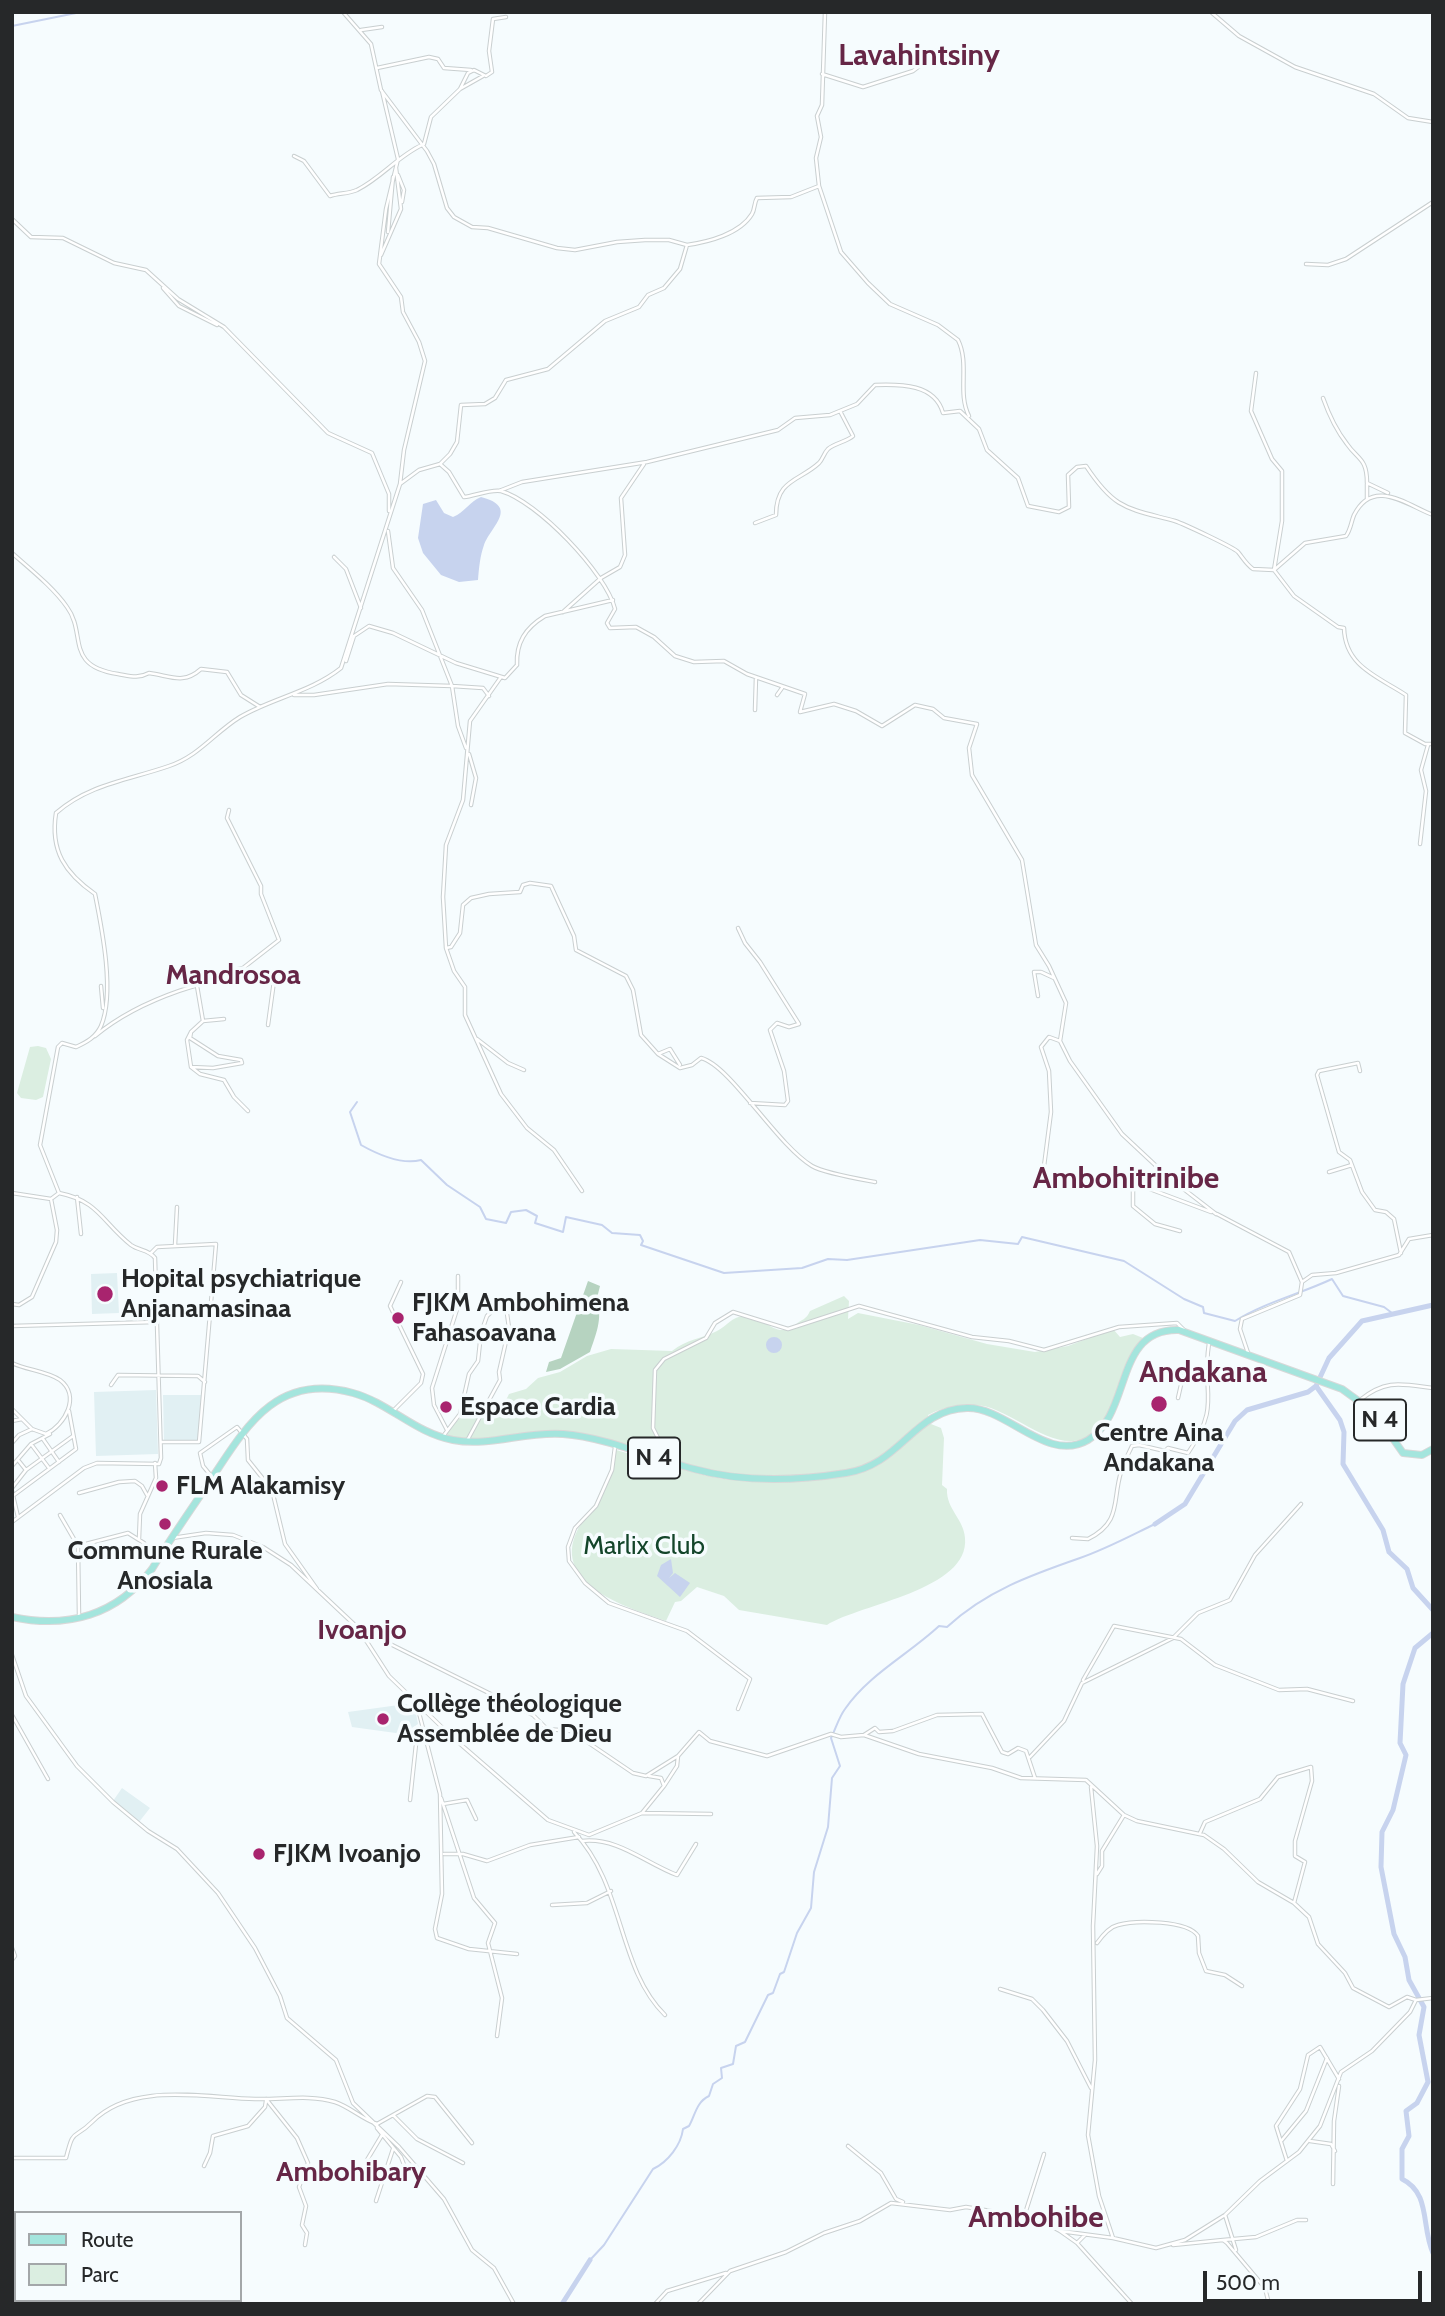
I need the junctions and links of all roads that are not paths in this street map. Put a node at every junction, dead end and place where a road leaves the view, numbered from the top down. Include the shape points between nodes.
1 (343, 12) edge
2 (825, 12) edge
3 (1211, 12) edge
4 (506, 18) dead end
5 (382, 27) dead end
6 (361, 30) junction
7 (952, 64) dead end
8 (377, 68) junction
9 (471, 70) junction
10 (822, 74) junction
11 (483, 76) junction
12 (460, 89) junction
13 (381, 90) junction
14 (1433, 122) edge
15 (422, 145) junction
16 (427, 150) junction
17 (294, 156) dead end
18 (398, 159) junction
19 (396, 166) junction
20 (393, 177) junction
21 (819, 186) junction
22 (1433, 201) edge
23 (12, 219) edge
24 (388, 235) junction
25 (687, 245) junction
26 (380, 258) junction
27 (1306, 264) dead end
28 (1256, 373) dead end
29 (1323, 398) dead end
30 (840, 411) junction
31 (970, 418) junction
32 (647, 462) junction
33 (440, 464) junction
34 (1367, 483) junction
35 (400, 484) junction
36 (499, 491) junction
37 (1391, 495) junction
38 (1367, 499) junction
39 (390, 514) junction
40 (1433, 515) edge
41 (755, 523) dead end
42 (388, 527) junction
43 (12, 553) edge
44 (334, 557) dead end
45 (1274, 570) junction
46 (601, 578) junction
47 (613, 600) junction
48 (361, 608) junction
49 (563, 612) junction
50 (441, 654) junction
51 (344, 663) junction
52 (502, 677) junction
53 (756, 677) junction
54 (452, 686) junction
55 (782, 688) junction
56 (294, 695) junction
57 (777, 695) dead end
58 (489, 696) junction
59 (260, 707) junction
60 (755, 710) dead end
61 (1433, 744) edge
62 (1428, 745) junction
63 (467, 751) junction
64 (1424, 788) junction
65 (1432, 789) edge
66 (471, 805) dead end
67 (229, 810) dead end
68 (1420, 844) dead end
69 (738, 928) dead end
70 (446, 947) junction
71 (1054, 978) junction
72 (224, 979) junction
73 (101, 986) dead end
74 (197, 986) junction
75 (1038, 996) dead end
76 (104, 1011) junction
77 (225, 1019) dead end
78 (203, 1021) junction
79 (268, 1026) dead end
80 (191, 1032) junction
81 (92, 1038) junction
82 (477, 1039) junction
83 (1060, 1041) junction
84 (658, 1054) junction
85 (680, 1065) junction
86 (191, 1068) junction
87 (524, 1070) dead end
88 (1360, 1071) dead end
89 (749, 1103) junction
90 (248, 1111) dead end
91 (1352, 1165) junction
92 (1329, 1172) dead end
93 (874, 1182) dead end
94 (1133, 1185) junction
95 (582, 1191) dead end
96 (12, 1193) edge
97 (59, 1193) junction
98 (77, 1196) junction
99 (51, 1199) junction
100 (177, 1207) dead end
101 (1216, 1214) junction
102 (1180, 1231) dead end
103 (81, 1234) dead end
104 (1433, 1235) edge
105 (175, 1245) junction
106 (151, 1253) junction
107 (1401, 1253) junction
108 (458, 1276) dead end
109 (401, 1282) dead end
110 (1302, 1282) junction
111 (12, 1304) edge
112 (156, 1322) junction
113 (12, 1326) edge
114 (1184, 1330) junction
115 (1210, 1340) junction
116 (1248, 1353) junction
117 (12, 1363) edge
118 (1206, 1375) junction
119 (160, 1377) junction
120 (111, 1385) dead end
121 (206, 1385) junction
122 (1433, 1388) edge
123 (1178, 1398) dead end
124 (1360, 1400) junction
125 (12, 1409) edge
126 (69, 1411) junction
127 (392, 1412) junction
128 (23, 1419) junction
129 (12, 1422) edge
130 (32, 1429) junction
131 (56, 1429) junction
132 (447, 1430) junction
133 (242, 1432) junction
134 (74, 1435) junction
135 (443, 1437) junction
136 (43, 1439) junction
137 (161, 1442) junction
138 (467, 1442) junction
139 (12, 1443) edge
140 (32, 1444) junction
141 (615, 1447) junction
142 (1433, 1449) edge
143 (52, 1451) junction
144 (42, 1458) junction
145 (657, 1459) junction
146 (18, 1460) junction
147 (59, 1462) junction
148 (155, 1464) junction
149 (12, 1466) edge
150 (50, 1468) junction
151 (26, 1470) junction
152 (212, 1477) junction
153 (13, 1491) edge
154 (79, 1493) dead end
155 (147, 1495) junction
156 (1301, 1504) dead end
157 (60, 1515) dead end
158 (18, 1517) junction
159 (12, 1522) edge
160 (172, 1538) junction
161 (1072, 1538) dead end
162 (139, 1539) junction
163 (78, 1546) junction
164 (157, 1560) junction
165 (323, 1597) junction
166 (12, 1617) edge
167 (79, 1619) junction
168 (358, 1628) junction
169 (1173, 1638) junction
170 (12, 1655) edge
171 (1082, 1683) junction
172 (1353, 1701) dead end
173 (417, 1705) junction
174 (738, 1709) dead end
175 (12, 1716) edge
176 (423, 1731) junction
177 (864, 1735) junction
178 (678, 1756) junction
179 (1030, 1757) junction
180 (646, 1776) junction
181 (1035, 1778) junction
182 (48, 1779) dead end
183 (664, 1786) junction
184 (1091, 1786) junction
185 (440, 1794) junction
186 (410, 1800) dead end
187 (443, 1804) junction
188 (642, 1813) junction
189 (711, 1814) dead end
190 (1124, 1815) junction
191 (476, 1819) dead end
192 (572, 1830) junction
193 (1200, 1834) junction
194 (579, 1836) junction
195 (582, 1841) junction
196 (696, 1844) dead end
197 (442, 1854) junction
198 (461, 1855) junction
199 (1097, 1874) junction
200 (611, 1891) junction
201 (1294, 1903) junction
202 (552, 1905) dead end
203 (12, 1948) edge
204 (1095, 1950) junction
205 (491, 1952) junction
206 (517, 1954) dead end
207 (12, 1960) edge
208 (1242, 1986) dead end
209 (1000, 1989) dead end
210 (1433, 1998) edge
211 (1417, 1999) junction
212 (664, 2015) dead end
213 (497, 2036) dead end
214 (1327, 2058) junction
215 (1340, 2080) junction
216 (1086, 2083) junction
217 (1091, 2083) junction
218 (1091, 2088) junction
219 (266, 2099) junction
220 (393, 2115) junction
221 (377, 2124) junction
222 (382, 2135) junction
223 (1282, 2140) junction
224 (1309, 2141) junction
225 (472, 2143) dead end
226 (848, 2146) dead end
227 (393, 2149) junction
228 (1335, 2151) junction
229 (1044, 2154) dead end
230 (12, 2158) edge
231 (367, 2160) dead end
232 (1287, 2161) junction
233 (463, 2164) dead end
234 (204, 2166) dead end
235 (408, 2175) dead end
236 (1333, 2184) dead end
237 (376, 2201) dead end
238 (903, 2202) junction
239 (1225, 2215) junction
240 (1024, 2217) junction
241 (1306, 2220) dead end
242 (1060, 2231) junction
243 (1088, 2234) junction
244 (1113, 2238) junction
245 (1231, 2239) junction
246 (1223, 2241) junction
247 (1077, 2243) junction
248 (306, 2245) dead end
249 (1173, 2245) junction
250 (1237, 2251) junction
251 (726, 2273) junction
252 (514, 2304) edge
253 (654, 2304) edge
254 (698, 2304) edge
255 (1132, 2304) edge
256 (1269, 2304) edge

1 - 6 street
2 - 10 street
3 - 14 street via 1239,36 1295,67 1374,94 1408,118
4 - 11 street via 493,19 489,51 493,70
5 - 6 street
6 - 8 street via 371,44
7 - 10 street via 930,58 913,71 863,87
8 - 9 street via 429,57 438,59 444,68
8 - 13 street
9 - 11 street
9 - 12 street
10 - 21 street via 822,105 817,116
11 - 12 street
12 - 16 street via 431,117 424,144
13 - 15 street
13 - 18 street
15 - 16 street
15 - 18 street
16 - 25 street via 447,208 472,227 575,250 645,240
17 - 18 street via 304,161 330,196 359,189
18 - 19 street
19 - 20 street
19 - 24 street via 404,190
20 - 24 street
20 - 26 street
21 - 25 street via 791,197 757,198 752,213 738,226 716,239
21 - 31 street via 841,252 868,283 890,304 938,325 958,340 963,405
22 - 27 street via 1346,259 1328,265
23 - 39 street via 31,237 63,238 114,264 138,267 224,327 328,433 372,453 389,494
24 - 26 street
25 - 33 street via 680,269 639,307 605,321 548,369 506,380 495,398 485,404 461,405 457,442
26 - 35 street via 382,271 401,297 425,361
28 - 45 street via 1251,411 1282,471 1282,521
29 - 34 street via 1333,424 1362,461
30 - 31 street via 860,402 874,385 894,384 916,386 939,401 943,413 960,411
30 - 32 street via 795,418 778,430
30 - 41 street via 853,436 828,449 806,474 790,479 776,503 776,515
31 - 45 street via 987,450 1018,478 1028,506 1059,512 1069,507 1068,475 1086,466 1115,503 1210,537 1237,550 1253,569
32 - 36 street via 522,482
32 - 46 street via 621,499 625,555 620,567
33 - 35 street via 419,470
33 - 36 street via 464,497
34 - 37 street
34 - 38 street
35 - 39 street
36 - 46 street via 522,500 552,522
37 - 38 street
37 - 40 street
38 - 45 street via 1346,536 1305,543
39 - 42 street
42 - 48 street
42 - 50 street via 393,568 422,610
43 - 59 street via 68,608 78,647 90,664 114,674 140,677 149,673 181,680 201,669 214,668 227,672 241,695
44 - 48 street via 346,569
45 - 62 street via 1294,596 1344,628 1353,659 1368,675 1406,695 1405,733
46 - 47 street
46 - 49 street
47 - 49 street
47 - 53 street via 615,609 607,622 610,628 636,627 675,656 694,662 724,661
48 - 51 street
49 - 52 street via 545,616 528,629 516,646 517,665
50 - 51 street via 369,626 354,636
50 - 52 street
50 - 54 street
51 - 56 street
52 - 58 street
53 - 55 street
53 - 60 street
54 - 56 street via 388,684
54 - 58 street via 483,688
54 - 63 street
55 - 57 street
55 - 71 street via 805,694 800,712 834,704 882,726 915,705 933,709 943,719 977,724 970,748 972,775 1022,860 1036,945
56 - 59 street
58 - 63 street via 470,721
59 - 76 street via 238,718 201,751 74,797 56,813 54,843 73,877 95,894 104,964
61 - 62 street
62 - 64 street via 1421,770
63 - 66 street via 476,778
63 - 70 street via 463,800 446,845
64 - 65 street
64 - 68 street
67 - 72 street via 228,818 261,886 279,940 243,968 229,971
69 - 89 street via 799,1024 777,1023 770,1030 788,1101 785,1105
70 - 82 street via 465,987 466,1015
70 - 84 street via 451,947 460,933 463,905 471,898 520,892 530,883 551,886 576,950 626,976 641,1035
71 - 75 street via 1034,972
71 - 83 street via 1066,1003
72 - 74 street
72 - 79 street via 273,978
73 - 76 street
74 - 78 street
74 - 81 street via 140,1006
76 - 81 street
77 - 78 street
78 - 80 street
80 - 86 street via 187,1040
80 - 86 street via 190,1038 205,1049 242,1063
81 - 97 street via 76,1047 62,1043 58,1047 40,1145
82 - 87 street
82 - 95 street via 501,1094 527,1128 554,1150
83 - 94 street via 1049,1037 1041,1047 1049,1071 1051,1112 1043,1174 1072,1182
83 - 101 street via 1122,1134
84 - 85 street via 675,1067
84 - 85 street via 670,1049
85 - 89 street via 710,1060
86 - 90 street via 224,1080
88 - 91 street via 1358,1063 1317,1072 1339,1152
89 - 93 street via 813,1167
91 - 92 street
91 - 107 street via 1375,1210 1394,1219
94 - 101 street
94 - 102 street via 1133,1206 1155,1224
96 - 99 street
97 - 98 street
97 - 99 street
98 - 103 street
98 - 106 street via 92,1204 133,1247
99 - 111 street via 56,1242 32,1297
100 - 105 street
101 - 110 street via 1289,1252
104 - 107 street via 1409,1239
105 - 106 street
105 - 121 street via 216,1244
106 - 112 street via 155,1258
107 - 110 street via 1336,1273 1312,1275
108 - 132 street via 457,1306 432,1388 434,1405
109 - 127 street via 390,1307 423,1374 421,1383
110 - 116 street via 1300,1294 1242,1319 1240,1329
112 - 113 street
112 - 119 street
114 - 115 main road, N 4
114 - 145 main road, N 4 via 1164,1330 1142,1342 1108,1419 1084,1442 1051,1444 1000,1416 973,1408 948,1410 931,1418 887,1458 849,1473 763,1480 720,1476
114 - 145 street via 1177,1323 1119,1327 1044,1350 1009,1340 972,1337 859,1306 788,1329 733,1312 715,1323 706,1338 664,1359 655,1370
115 - 116 main road, N 4
115 - 118 street
116 - 124 main road, N 4 via 1318,1378
117 - 126 street via 60,1380 69,1395
118 - 123 street via 1183,1376
118 - 161 street via 1209,1416 1188,1452 1132,1446 1109,1523 1088,1539
119 - 120 street via 118,1375
119 - 121 street via 203,1377
119 - 137 street
121 - 137 street via 199,1442
122 - 124 street via 1389,1384 1376,1387
124 - 142 main road, N 4 via 1378,1417 1400,1451 1416,1456
125 - 128 street
126 - 131 street
126 - 134 street
127 - 133 main road, N 4 via 340,1390 305,1391 256,1415
127 - 135 main road, N 4
128 - 129 street
128 - 130 street
130 - 131 street via 40,1434
130 - 139 street
131 - 136 street
132 - 135 street
132 - 138 street via 460,1414 487,1316 505,1299 509,1328 500,1380
133 - 152 main road, N 4
133 - 152 street via 234,1427 200,1453
133 - 165 street via 248,1460 272,1490 285,1544
134 - 143 street
134 - 147 street via 76,1449
135 - 138 main road, N 4
136 - 140 street
136 - 143 street
137 - 148 street via 161,1458
138 - 141 main road, N 4 via 564,1434
140 - 144 street
140 - 146 street
141 - 145 main road, N 4
141 - 174 street via 612,1470 596,1506 575,1528 569,1561 585,1583 609,1603 687,1631 750,1679
143 - 144 street
143 - 147 street
144 - 150 street
144 - 151 street
146 - 149 street
146 - 151 street
147 - 150 street
148 - 155 street via 156,1478
148 - 158 street via 97,1463 84,1468
150 - 153 street
151 - 153 street
152 - 160 main road, N 4
153 - 158 street
154 - 155 street via 127,1481 142,1486
155 - 162 street
156 - 169 street via 1255,1555 1230,1600 1198,1613
157 - 163 street
158 - 159 street
160 - 164 main road, N 4
160 - 165 street via 233,1535 291,1565
162 - 163 street via 120,1533
162 - 164 street
163 - 167 street
164 - 167 main road, N 4 via 141,1583 118,1603
165 - 168 street
166 - 167 main road, N 4 via 43,1622
168 - 173 street via 389,1676
168 - 180 street via 533,1716 547,1729 571,1731 633,1773
169 - 171 street
169 - 171 street via 1114,1626
169 - 172 street via 1215,1665 1279,1690 1307,1689
170 - 221 street via 26,1696 77,1766 113,1802 177,1849 218,1893 255,1948 286,2018 336,2060 353,2102
171 - 179 street via 1064,1721
173 - 176 street
173 - 192 street via 514,1793 548,1820
175 - 182 street
176 - 185 street
176 - 186 street via 417,1735
177 - 178 street via 833,1735 767,1756 710,1741 699,1732
177 - 179 street via 875,1728 893,1731 937,1715 982,1714 1002,1752 1018,1748
177 - 181 street via 919,1754
178 - 180 street
178 - 183 street
179 - 181 street
180 - 183 street via 661,1778
181 - 184 street via 1074,1778
183 - 188 street
184 - 190 street
184 - 199 street
185 - 187 street
185 - 197 street
187 - 191 street via 467,1800
187 - 198 street
188 - 189 street
188 - 192 street via 589,1835
190 - 193 street
190 - 199 street via 1102,1851
192 - 194 street
193 - 201 street via 1224,1849 1258,1882
193 - 201 street via 1205,1822 1260,1799 1278,1777 1311,1767 1312,1781 1295,1841 1295,1856 1305,1862
194 - 195 street
194 - 198 street via 530,1845 486,1861
195 - 196 street via 598,1839 617,1845 677,1875
195 - 200 street
197 - 198 street
197 - 205 street via 437,1938
198 - 205 street via 474,1898 495,1923 488,1943
199 - 204 street
200 - 202 street via 587,1903
200 - 212 street via 637,1976
201 - 211 street via 1308,1917 1318,1944 1355,1990 1389,2007 1408,1997
203 - 207 street
204 - 208 street via 1100,1938 1118,1924 1184,1926 1197,1932 1206,1972 1225,1975
204 - 217 street
205 - 206 street
205 - 213 street via 502,1998
209 - 216 street via 1028,1997 1043,2010 1067,2041
210 - 211 street
211 - 215 street via 1372,2051 1341,2071
214 - 215 street
214 - 223 street via 1306,2111
214 - 223 street via 1320,2047 1308,2055 1300,2089 1276,2126
215 - 224 street
215 - 228 street
216 - 217 street
216 - 218 street
217 - 218 street
218 - 244 street via 1088,2135
219 - 221 street via 335,2102
219 - 230 street via 190,2093 142,2099 96,2116 72,2134 66,2158
219 - 234 street via 254,2122 213,2136
219 - 248 street via 304,2149 308,2163 299,2187 306,2206 302,2225
220 - 221 street
220 - 225 street via 427,2096 435,2097
220 - 233 street via 417,2139
221 - 222 street
221 - 252 street via 444,2199 472,2250 494,2268
222 - 227 street
222 - 231 street
223 - 232 street
224 - 228 street via 1331,2144
224 - 232 street
226 - 238 street via 881,2173 896,2199
227 - 235 street
227 - 237 street
228 - 236 street
229 - 240 street
232 - 239 street
238 - 240 street
238 - 251 street via 891,2203 860,2221
239 - 245 street
239 - 249 street
240 - 242 street
241 - 245 street via 1256,2237
242 - 243 street
242 - 247 street
243 - 244 street
243 - 247 street
244 - 249 street via 1156,2248
245 - 246 street
245 - 250 street
246 - 249 street
246 - 250 street
247 - 255 street
250 - 256 street via 1265,2288
251 - 253 street via 667,2291
251 - 254 street

